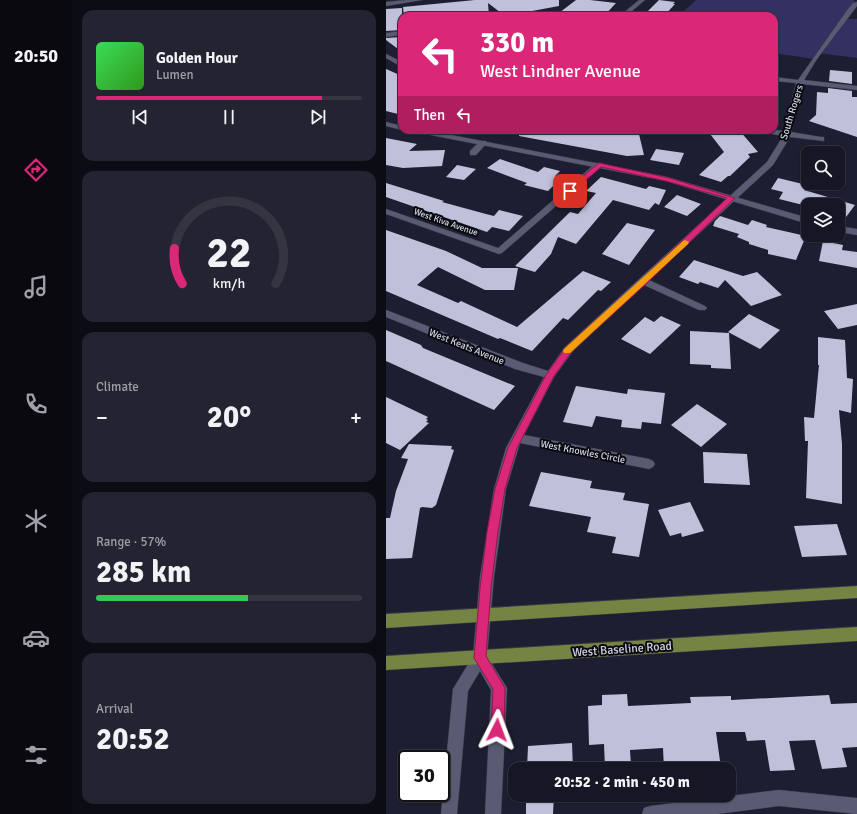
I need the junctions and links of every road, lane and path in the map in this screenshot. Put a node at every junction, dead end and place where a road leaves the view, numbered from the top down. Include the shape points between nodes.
1 (419, 0) edge
2 (630, 0) edge
3 (641, 1) edge
4 (386, 4) edge
5 (857, 4) edge
6 (628, 12) edge
7 (398, 34) edge
8 (386, 35) edge
9 (386, 56) edge
10 (398, 64) edge
11 (778, 78) edge
12 (800, 81) junction
13 (857, 88) edge
14 (386, 124) edge
15 (398, 127) edge
16 (778, 133) edge
17 (436, 134) edge
18 (786, 135) junction
19 (821, 139) dead end
20 (483, 143) junction
21 (473, 153) dead end
22 (599, 165) junction
23 (732, 198) junction
24 (386, 211) edge
25 (801, 219) edge
26 (845, 229) edge
27 (857, 232) edge
28 (644, 281) junction
29 (702, 308) dead end
30 (386, 313) edge
31 (550, 375) junction
32 (517, 438) junction
33 (650, 464) dead end
34 (857, 592) edge
35 (483, 615) junction
36 (386, 621) edge
37 (857, 634) edge
38 (480, 658) junction
39 (386, 663) edge
40 (857, 806) edge
41 (448, 814) edge
42 (493, 814) edge
43 (650, 814) edge

1 - 4 street
2 - 3 street
3 - 6 street
5 - 12 street, South Rogers via 850,10
7 - 8 street
9 - 10 street
11 - 12 street
12 - 13 street
12 - 18 street, South Rogers
14 - 15 street
16 - 18 street
17 - 20 street
18 - 19 street
18 - 23 street, South Rogers via 770,163
20 - 21 street
20 - 22 street
22 - 23 street via 667,179
22 - 24 street, West Kiva Avenue via 499,251
23 - 25 street
23 - 28 street, South Rogers
26 - 27 street
28 - 29 street
28 - 31 street, South Rogers via 569,349
30 - 31 street, West Keats Avenue via 519,366
31 - 32 street, South Rogers
32 - 33 street, West Knowles Circle
32 - 35 street, South Rogers via 500,489
34 - 35 main road
35 - 36 main road
35 - 38 street, South Rogers
37 - 38 main road, West Baseline Road
38 - 39 main road, West Baseline Road
38 - 41 street, South Rogers via 461,688
38 - 42 street via 499,688
40 - 43 street via 779,798

